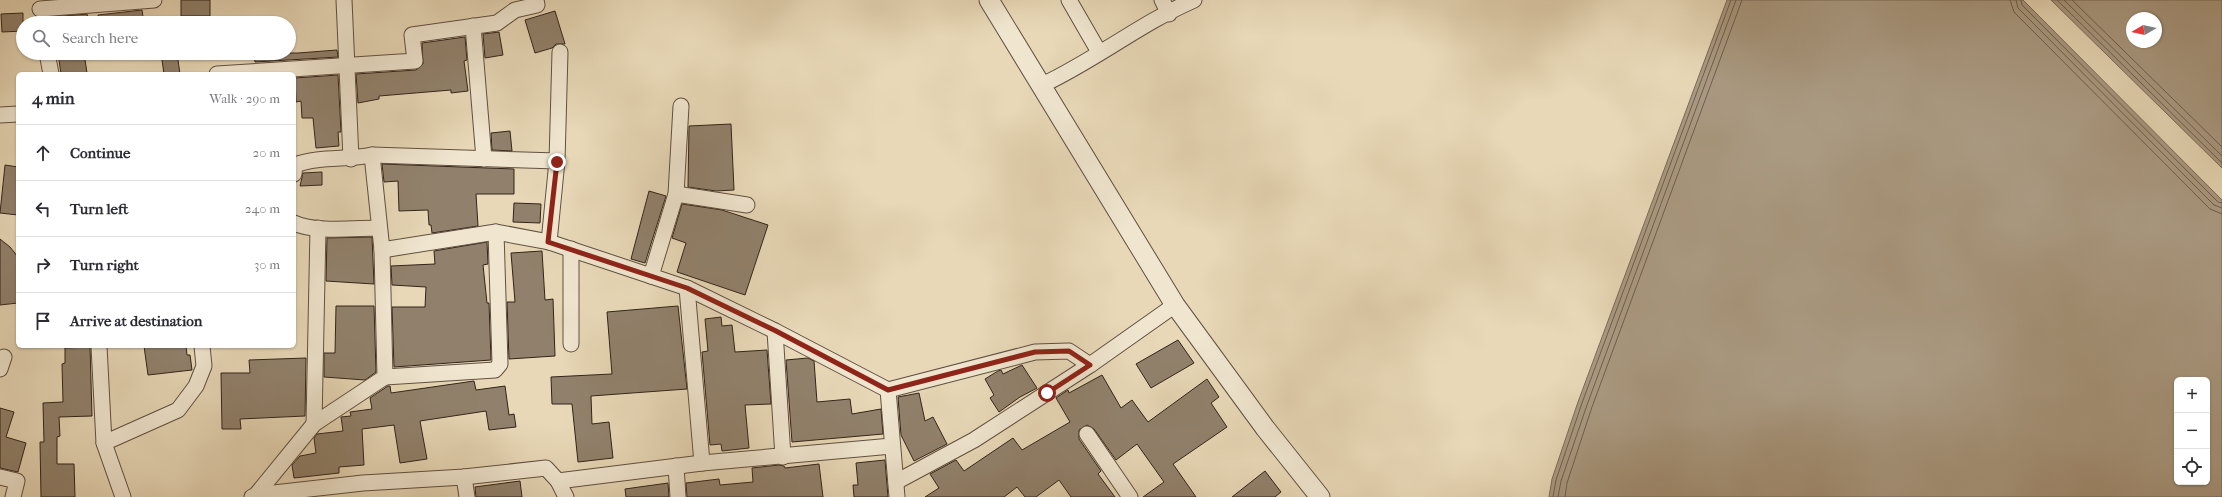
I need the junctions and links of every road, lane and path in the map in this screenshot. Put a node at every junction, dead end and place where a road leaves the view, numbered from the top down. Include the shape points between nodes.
1 (154, 0) edge
2 (344, 0) edge
3 (536, 0) edge
4 (989, 0) edge
5 (1068, 0) edge
6 (1162, 0) edge
7 (1194, 0) edge
8 (40, 11) edge
9 (1169, 14) junction
10 (473, 26) junction
11 (560, 52) dead end
12 (1095, 56) junction
13 (48, 60) edge
14 (348, 66) junction
15 (51, 72) edge
16 (250, 72) edge
17 (1042, 85) junction
18 (681, 106) dead end
19 (16, 114) edge
20 (0, 115) edge
21 (372, 156) junction
22 (351, 159) junction
23 (484, 159) junction
24 (557, 162) junction
25 (296, 165) edge
26 (676, 194) junction
27 (747, 206) dead end
28 (296, 224) edge
29 (318, 228) junction
30 (380, 228) junction
31 (496, 232) junction
32 (548, 242) junction
33 (571, 249) junction
34 (382, 250) junction
35 (651, 276) junction
36 (687, 288) junction
37 (1175, 305) junction
38 (776, 331) junction
39 (571, 344) dead end
40 (99, 348) edge
41 (202, 348) edge
42 (1090, 365) junction
43 (385, 377) junction
44 (888, 390) junction
45 (314, 424) junction
46 (1087, 434) dead end
47 (104, 443) junction
48 (892, 446) junction
49 (784, 457) junction
50 (702, 463) junction
51 (676, 466) junction
52 (0, 477) edge
53 (464, 477) junction
54 (558, 482) junction
55 (364, 490) edge
56 (896, 490) edge
57 (253, 496) edge
58 (13, 497) edge
59 (123, 497) edge
60 (467, 497) edge
61 (566, 497) edge
62 (678, 497) edge
63 (1130, 497) edge
64 (1320, 497) edge

1 - 8 street
2 - 14 street
3 - 10 street via 537,5 515,10 497,23
4 - 17 street
5 - 12 street
6 - 9 street
7 - 9 street
9 - 12 street
10 - 14 street via 412,35 415,61
10 - 23 street
11 - 24 street
12 - 17 street
13 - 15 street
14 - 16 street
14 - 22 street
17 - 37 street
18 - 26 street
19 - 20 street
21 - 22 street
21 - 23 street
21 - 30 street
22 - 25 street via 307,160
23 - 24 street
24 - 32 street
26 - 27 street
26 - 35 street
28 - 29 street
29 - 30 street
29 - 45 street
30 - 34 street
31 - 32 street
31 - 34 street
31 - 43 street via 499,368
32 - 33 street
33 - 35 street
33 - 39 street
34 - 43 street
35 - 36 street
36 - 38 street
36 - 50 street
37 - 42 street
37 - 64 street via 1265,428
38 - 44 street
38 - 49 street
40 - 47 street
41 - 47 street via 204,366 196,386 178,410
42 - 44 street via 1069,351 1035,352
42 - 56 street
43 - 45 street
44 - 48 street
45 - 57 street
46 - 63 street
47 - 59 street
48 - 49 street
48 - 56 street
49 - 50 street
50 - 51 street
51 - 54 street
51 - 62 street
52 - 58 street via 17,481
53 - 54 street via 546,468
53 - 55 street
53 - 60 street
54 - 61 street
55 - 57 street

